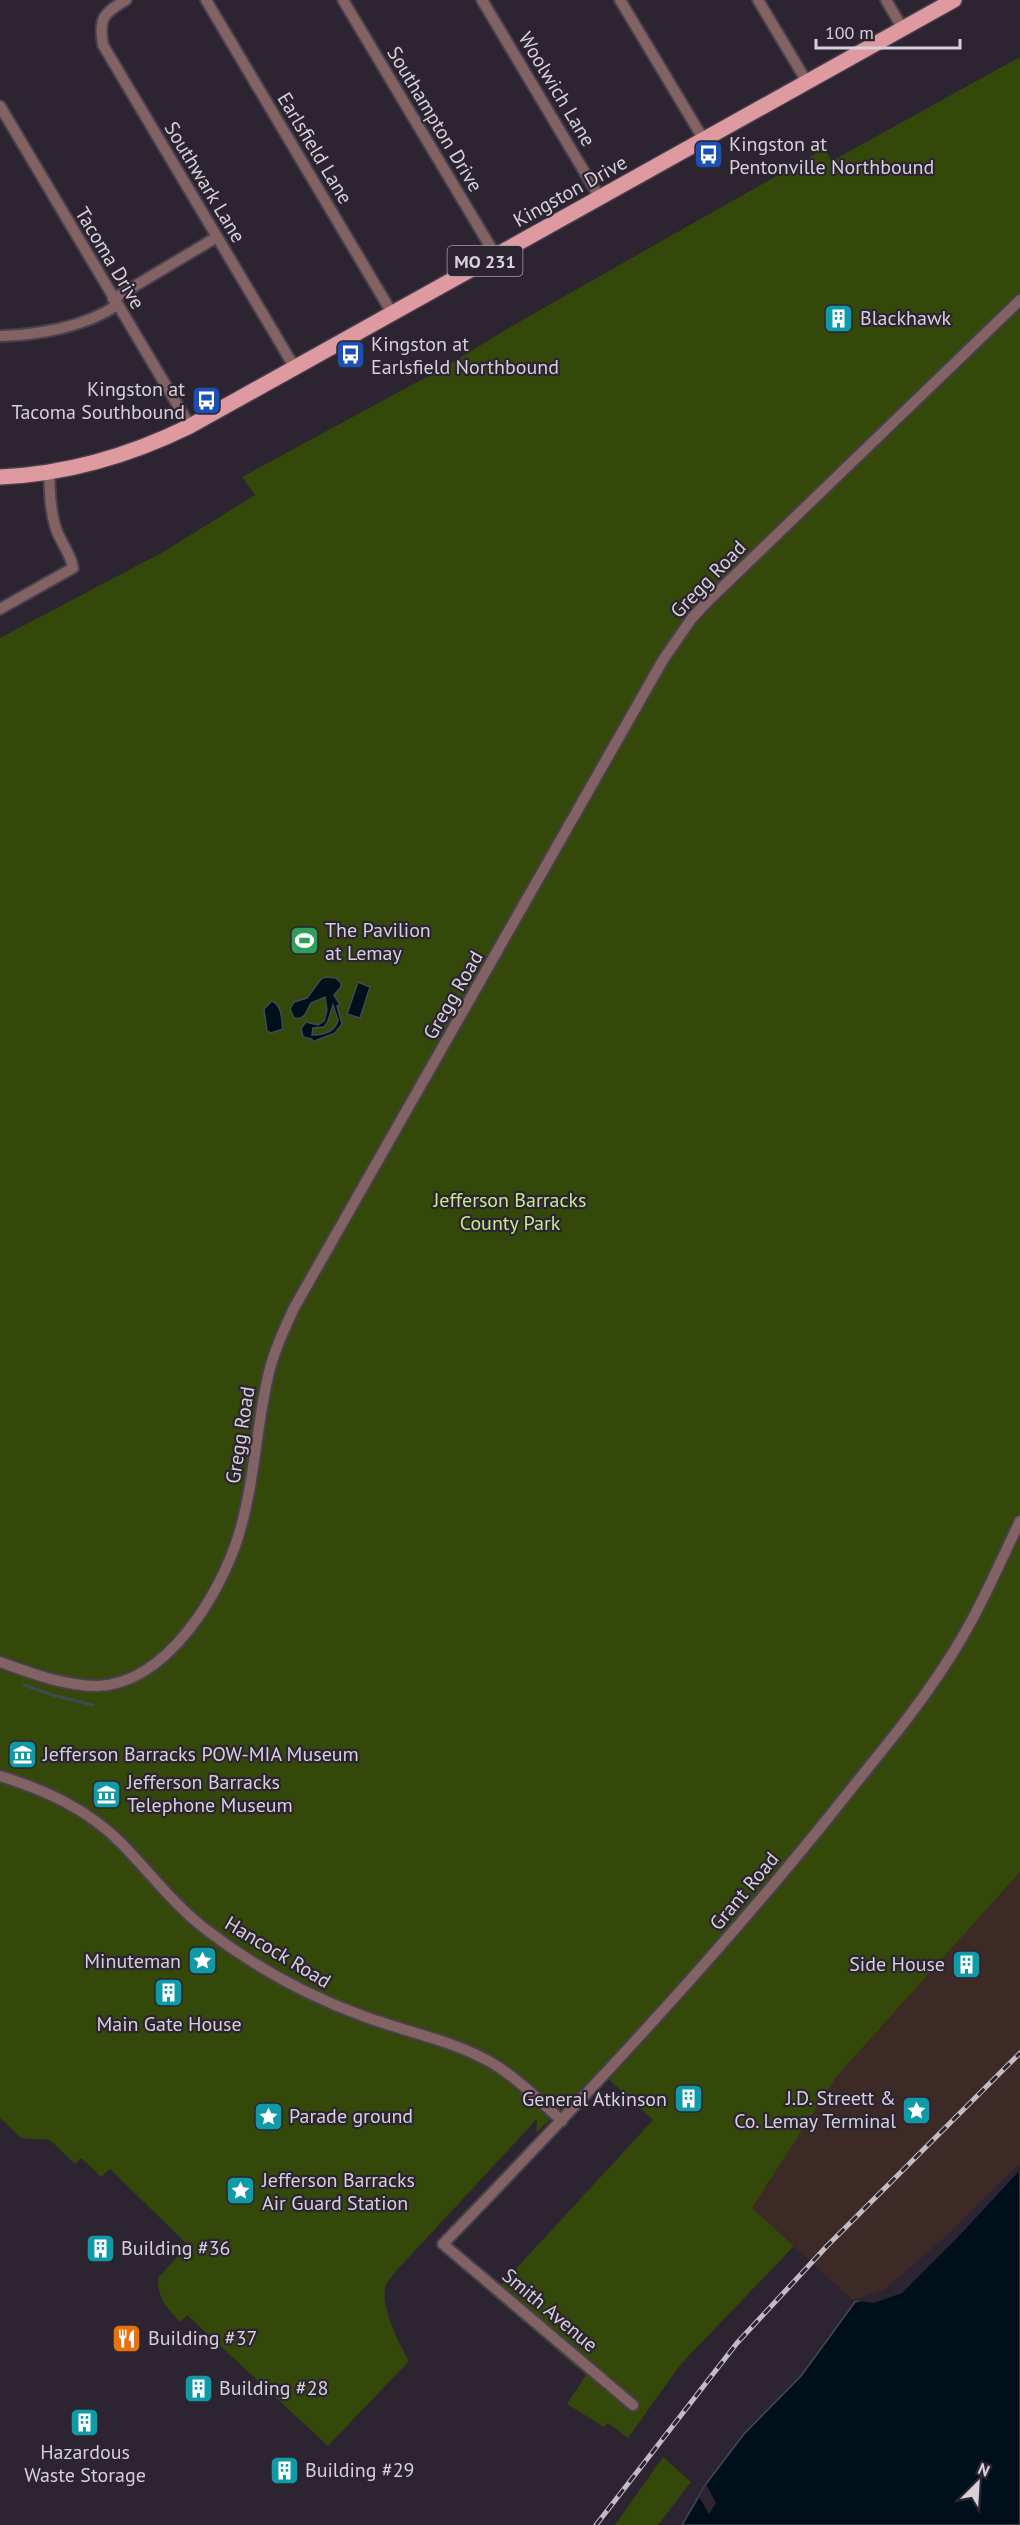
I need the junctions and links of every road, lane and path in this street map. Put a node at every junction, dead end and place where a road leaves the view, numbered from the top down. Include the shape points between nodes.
1 (126, 0) edge
2 (206, 0) edge
3 (343, 0) edge
4 (482, 0) edge
5 (620, 0) edge
6 (758, 0) edge
7 (886, 0) edge
8 (954, 0) edge
9 (903, 28) junction
10 (807, 82) junction
11 (0, 106) edge
12 (704, 140) junction
13 (600, 198) junction
14 (217, 237) junction
15 (496, 256) junction
16 (1020, 300) edge
17 (115, 302) junction
18 (392, 314) junction
19 (0, 336) edge
20 (295, 368) junction
21 (190, 426) junction
22 (49, 473) junction
23 (0, 477) edge
24 (0, 609) edge
25 (1020, 1521) edge
26 (0, 1662) edge
27 (0, 1776) edge
28 (562, 2121) junction
29 (443, 2244) joint
30 (633, 2405) dead end

1 - 14 street, Southwark Lane via 108,11 99,27 103,45
2 - 18 street, Earlsfield Lane
3 - 15 street, Southampton Drive
4 - 13 street, Woolwich Lane
5 - 12 street
6 - 10 street
7 - 9 street
8 - 9 main road, Kingston Drive / MO 231
9 - 10 main road, Kingston Drive / MO 231
10 - 12 main road, Kingston Drive / MO 231
11 - 17 street, Tacoma Drive
12 - 13 main road, Kingston Drive / MO 231
13 - 15 main road, Kingston Drive / MO 231
14 - 17 street
14 - 20 street, Southwark Lane
15 - 18 main road, Kingston Drive / MO 231
16 - 26 street, Gregg Road via 707,602 663,660 294,1308 267,1379 239,1534 221,1576 196,1618 157,1663 116,1683 68,1683
17 - 19 street via 106,313 61,327
17 - 21 street, Tacoma Drive
18 - 20 main road, Kingston Drive / MO 231
20 - 21 main road, Kingston Drive / MO 231
21 - 22 main road, Kingston Drive / MO 231 via 126,454
22 - 23 main road, Kingston Drive / MO 231
22 - 24 street via 56,530 73,568
25 - 28 street, Grant Road via 960,1641 912,1712 756,1906
27 - 28 street, Hancock Road via 47,1792 90,1817 121,1843 195,1921 274,1975 351,2012 474,2053 507,2073
28 - 29 street, Grant Road
29 - 30 street, Smith Avenue

